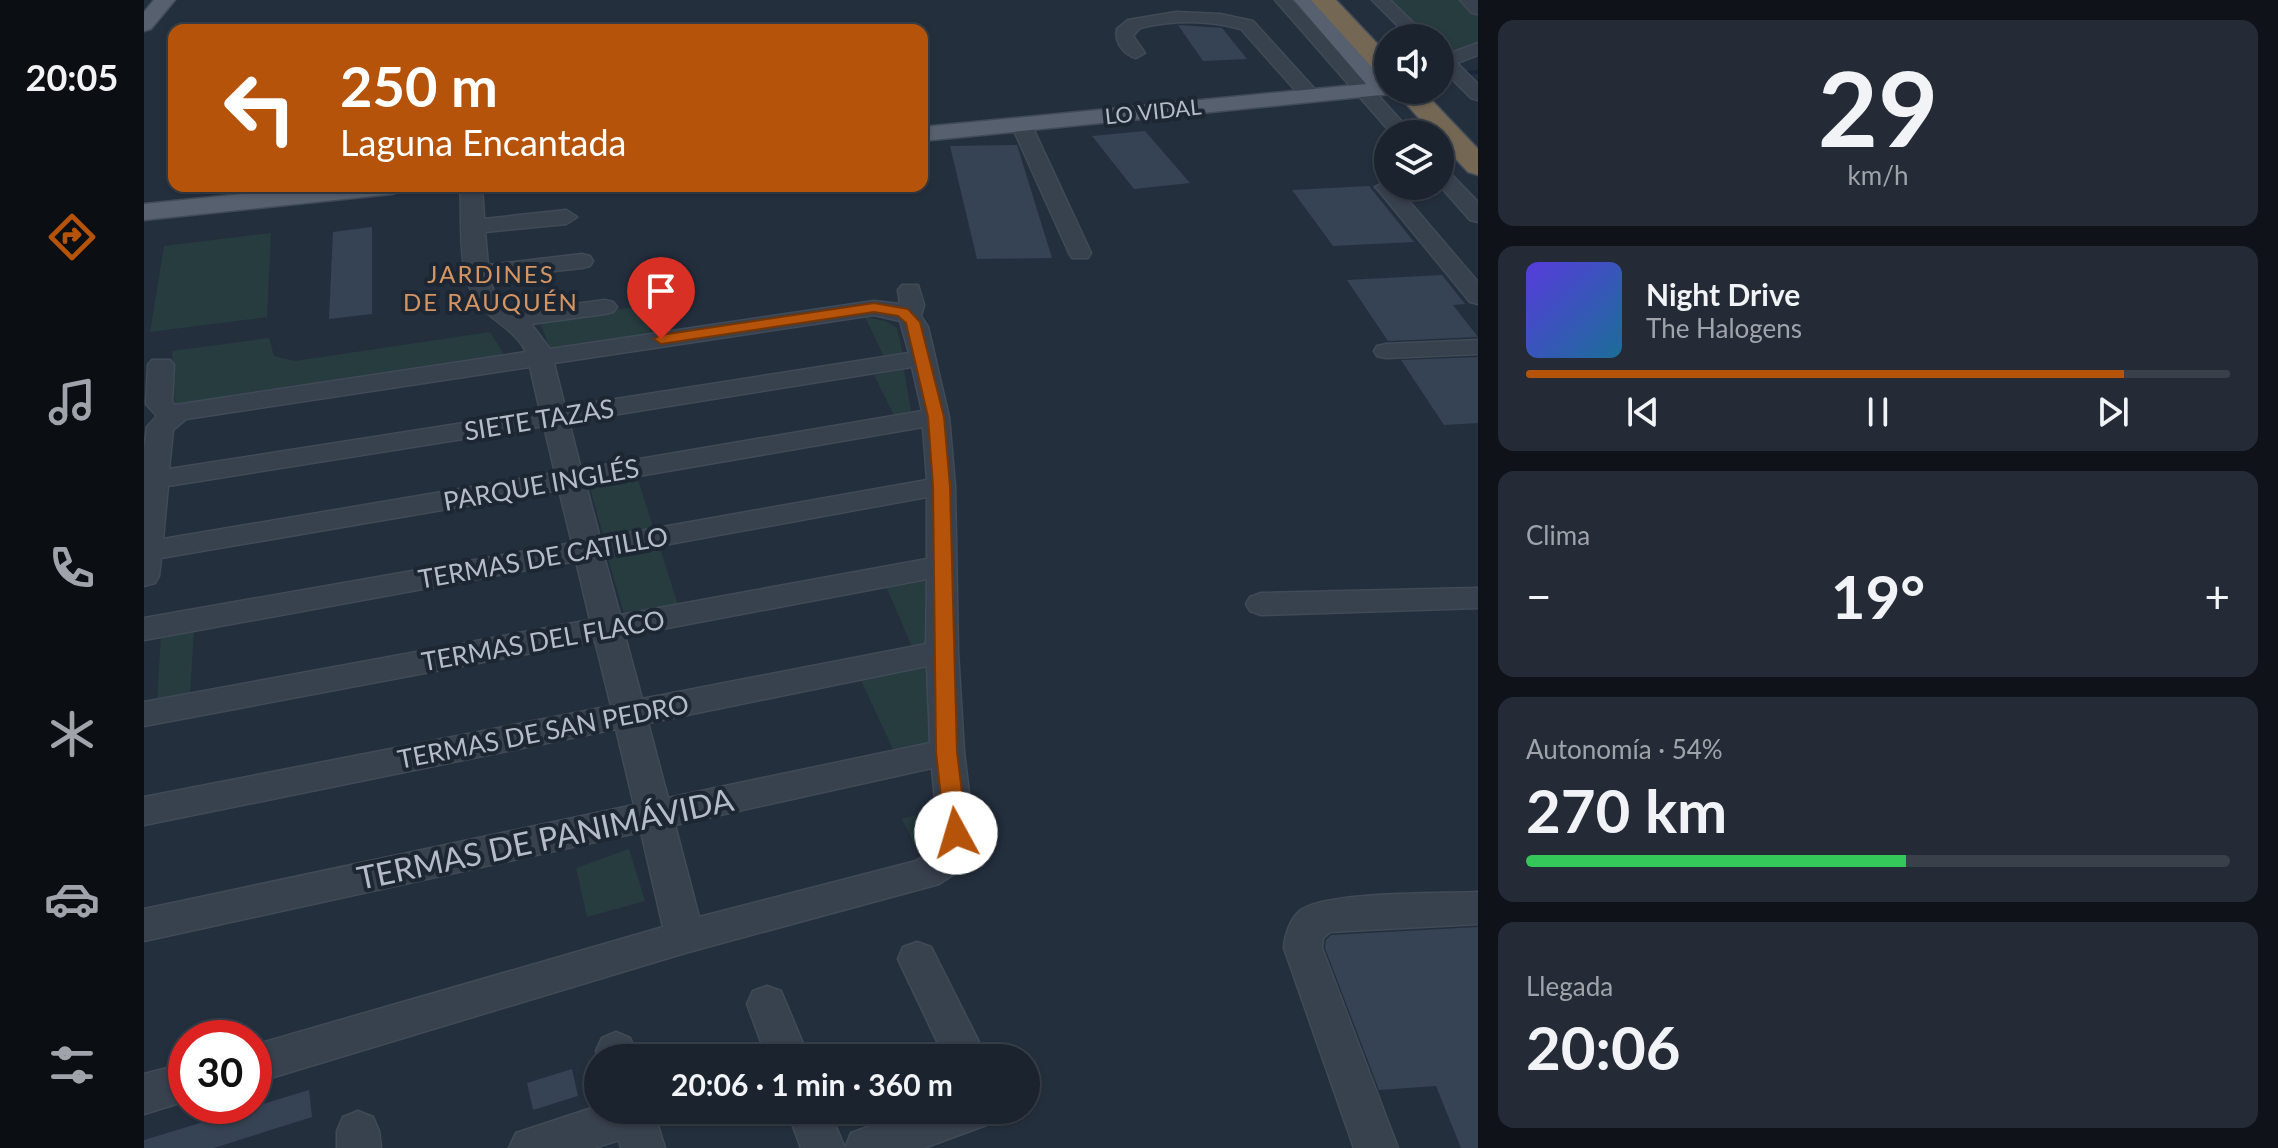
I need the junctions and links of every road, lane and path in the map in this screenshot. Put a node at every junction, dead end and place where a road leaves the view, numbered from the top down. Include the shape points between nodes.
1 (154, 0) edge
2 (165, 0) edge
3 (1283, 0) edge
4 (1304, 0) edge
5 (1323, 0) edge
6 (1348, 0) edge
7 (1380, 0) edge
8 (1468, 0) edge
9 (1478, 9) edge
10 (144, 15) edge
11 (1405, 24) edge
12 (144, 25) edge
13 (1374, 27) edge
14 (1478, 48) edge
15 (1136, 53) dead end
16 (1478, 60) edge
17 (1374, 70) edge
18 (1374, 73) edge
19 (1374, 76) edge
20 (1456, 76) edge
21 (1374, 87) edge
22 (1311, 96) junction
23 (1405, 104) edge
24 (1406, 104) edge
25 (1421, 120) edge
26 (1021, 124) junction
27 (928, 133) edge
28 (1478, 133) edge
29 (1454, 149) edge
30 (1478, 168) edge
31 (1454, 189) edge
32 (335, 192) edge
33 (471, 192) edge
34 (1397, 200) edge
35 (144, 212) edge
36 (1478, 215) edge
37 (566, 217) dead end
38 (474, 227) junction
39 (1080, 253) dead end
40 (582, 261) dead end
41 (476, 273) junction
42 (1478, 297) edge
43 (605, 307) dead end
44 (510, 320) junction
45 (1478, 347) edge
46 (1386, 351) dead end
47 (540, 358) junction
48 (924, 358) junction
49 (161, 365) dead end
50 (171, 416) junction
51 (555, 416) junction
52 (936, 417) junction
53 (570, 479) junction
54 (154, 480) junction
55 (941, 486) junction
56 (588, 549) junction
57 (145, 564) edge
58 (942, 566) junction
59 (1478, 598) edge
60 (1261, 604) dead end
61 (607, 628) junction
62 (144, 629) edge
63 (942, 652) junction
64 (144, 714) edge
65 (629, 714) junction
66 (947, 752) junction
67 (144, 811) edge
68 (654, 815) junction
69 (1478, 908) edge
70 (144, 925) edge
71 (685, 937) junction
72 (917, 959) dead end
73 (767, 1004) dead end
74 (783, 1044) edge
75 (959, 1044) edge
76 (272, 1059) edge
77 (168, 1087) edge
78 (144, 1094) edge
79 (636, 1124) edge
80 (814, 1124) edge
81 (934, 1124) edge
82 (531, 1148) edge
83 (823, 1148) edge
84 (866, 1148) edge
85 (1376, 1148) edge

1 - 10 main road
2 - 12 main road
3 - 19 street
4 - 18 main road
5 - 17 highway
6 - 13 highway
7 - 11 street
8 - 9 street
14 - 20 street
15 - 22 street via 1124,32 1139,23 1214,18 1240,22
16 - 20 street
20 - 28 highway
21 - 22 main road, LO VIDAL
22 - 26 main road, LO VIDAL
23 - 25 highway
24 - 30 highway
26 - 27 main road, LO VIDAL
26 - 39 street
29 - 30 highway
31 - 36 street
32 - 35 main road
33 - 38 street
34 - 42 street
37 - 38 street
38 - 41 street
40 - 41 street
41 - 44 street via 485,298
43 - 44 street
44 - 47 street via 529,335
45 - 46 street
47 - 48 street via 874,308 895,310 909,303
47 - 50 street via 194,408
47 - 51 street
48 - 51 street, SIETE TAZAS
48 - 52 street
49 - 50 street via 158,399
50 - 54 street via 160,427
51 - 53 street
51 - 54 street, SIETE TAZAS
52 - 53 street, PARQUE INGLÉS
52 - 55 street
53 - 56 street
53 - 57 street, PARQUE INGLÉS
54 - 57 street
55 - 56 street, TERMAS DE CATILLO
55 - 58 street
56 - 61 street
56 - 62 street, TERMAS DE CATILLO
58 - 61 street, TERMAS DEL FLACO
58 - 63 street
59 - 60 street
61 - 64 street, TERMAS DEL FLACO
61 - 65 street
63 - 65 street, TERMAS DE SAN PEDRO
63 - 66 street
65 - 67 street, TERMAS DE SAN PEDRO
65 - 68 street
66 - 68 street, TERMAS DE PANIMÁVIDA
66 - 71 street via 956,833 950,857 926,873
68 - 70 street, TERMAS DE PANIMÁVIDA
68 - 71 street
69 - 85 street via 1325,916 1304,933 1303,948
71 - 76 street
72 - 75 street
73 - 74 street
77 - 78 street
79 - 82 street
80 - 83 street
81 - 84 street

